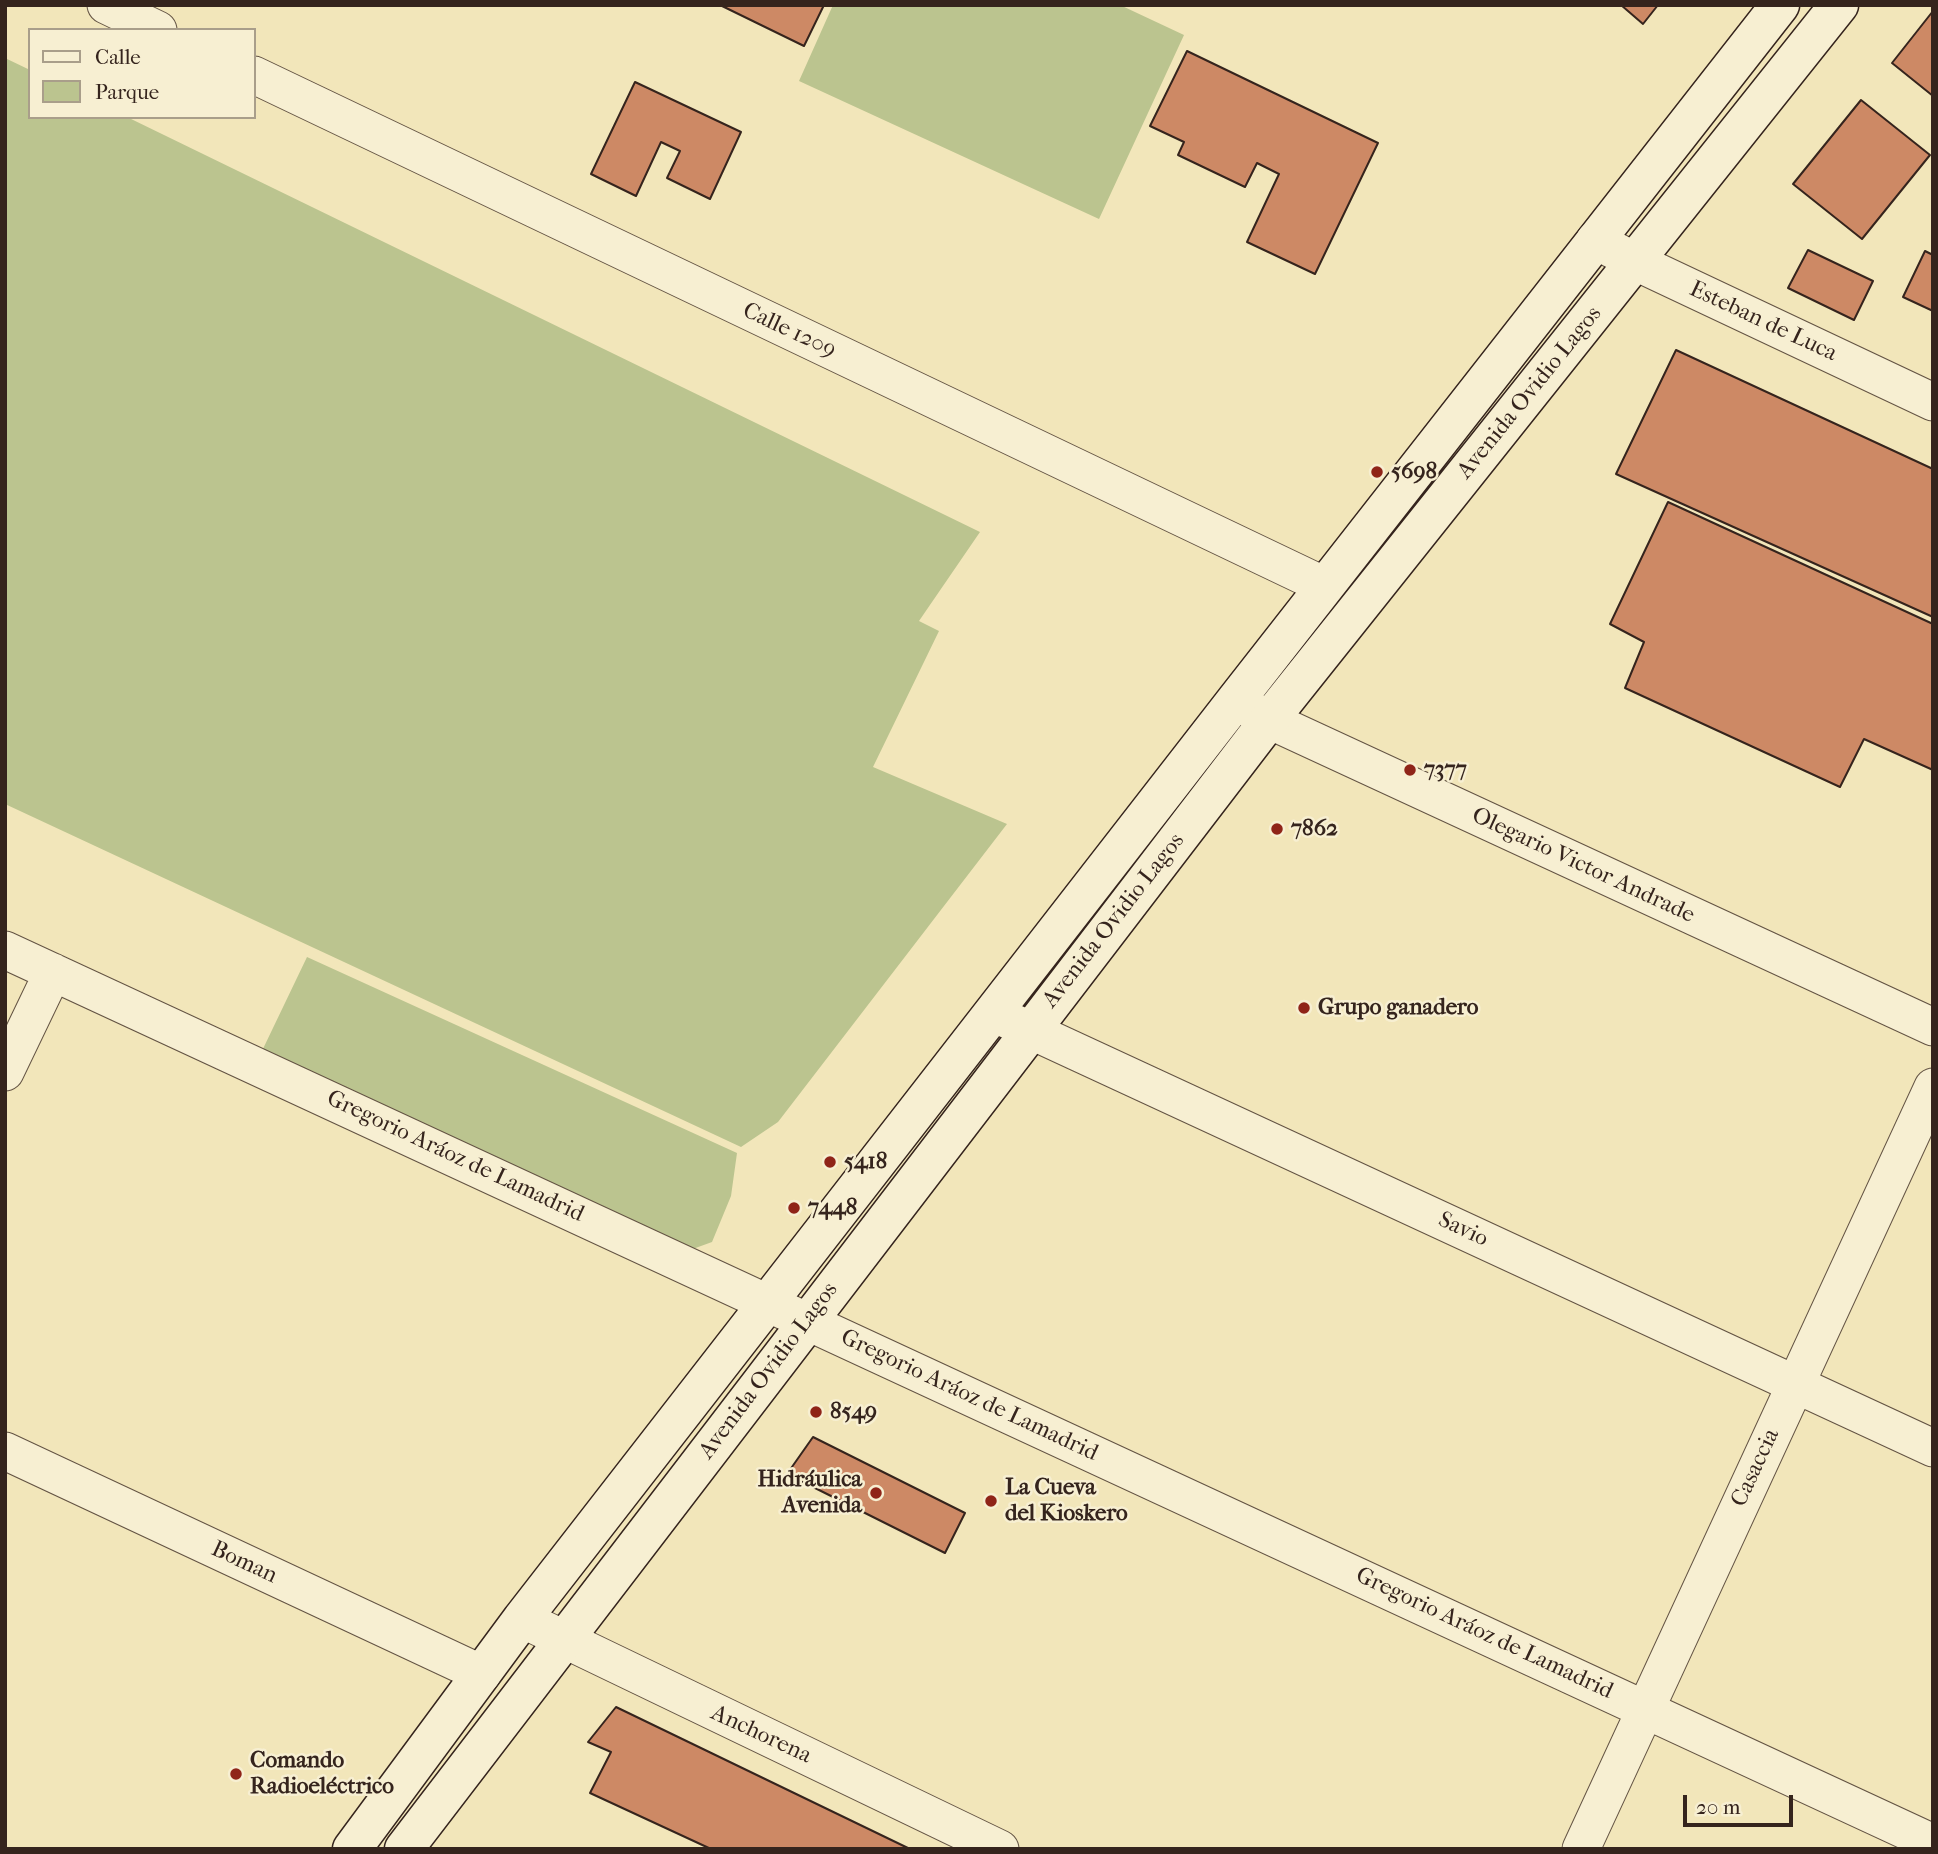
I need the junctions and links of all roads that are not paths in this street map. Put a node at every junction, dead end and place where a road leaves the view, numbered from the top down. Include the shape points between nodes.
1 (106, 5) edge
2 (1780, 5) edge
3 (1839, 5) edge
4 (154, 28) edge
5 (256, 76) edge
6 (1595, 240) junction
7 (1636, 262) junction
8 (1933, 402) edge
9 (1325, 586) junction
10 (1236, 700) junction
11 (1269, 720) junction
12 (5, 950) edge
13 (53, 972) junction
14 (993, 1013) junction
15 (1933, 1027) edge
16 (1031, 1030) junction
17 (5, 1072) edge
18 (1933, 1087) edge
19 (769, 1302) junction
20 (807, 1321) junction
21 (1795, 1384) junction
22 (1933, 1448) edge
23 (5, 1451) edge
24 (523, 1619) junction
25 (563, 1640) junction
26 (482, 1674) junction
27 (1645, 1708) junction
28 (1933, 1843) edge
29 (996, 1848) edge
30 (352, 1849) edge
31 (404, 1849) edge
32 (1581, 1849) edge

1 - 4 street
2 - 6 main road, Avenida Ovidio Lagos
3 - 7 main road, Avenida Ovidio Lagos
5 - 9 street, Calle 1209
6 - 7 street, Esteban de Luca
6 - 9 main road, Avenida Ovidio Lagos
7 - 8 street, Esteban de Luca
7 - 11 main road, Avenida Ovidio Lagos
9 - 10 main road, Avenida Ovidio Lagos
10 - 11 street, Olegario Victor Andrade
10 - 14 main road, Avenida Ovidio Lagos
11 - 15 street, Olegario Victor Andrade
11 - 16 main road, Avenida Ovidio Lagos
12 - 13 street, Gregorio Aráoz de Lamadrid
13 - 17 street
13 - 19 street, Gregorio Aráoz de Lamadrid
14 - 16 street, Savio
14 - 19 main road, Avenida Ovidio Lagos
16 - 20 main road, Avenida Ovidio Lagos
16 - 21 street, Savio
18 - 21 street, Casaccia
19 - 20 street, Gregorio Aráoz de Lamadrid
19 - 24 main road, Avenida Ovidio Lagos
20 - 25 main road, Avenida Ovidio Lagos
20 - 27 street, Gregorio Aráoz de Lamadrid
21 - 22 street, Savio
21 - 27 street, Casaccia
23 - 26 street, Boman
24 - 25 street, Anchorena
24 - 26 main road, Avenida Ovidio Lagos
25 - 29 street, Anchorena
25 - 31 main road, Avenida Ovidio Lagos
26 - 30 main road, Avenida Ovidio Lagos
27 - 28 street, Gregorio Aráoz de Lamadrid
27 - 32 street, Casaccia

